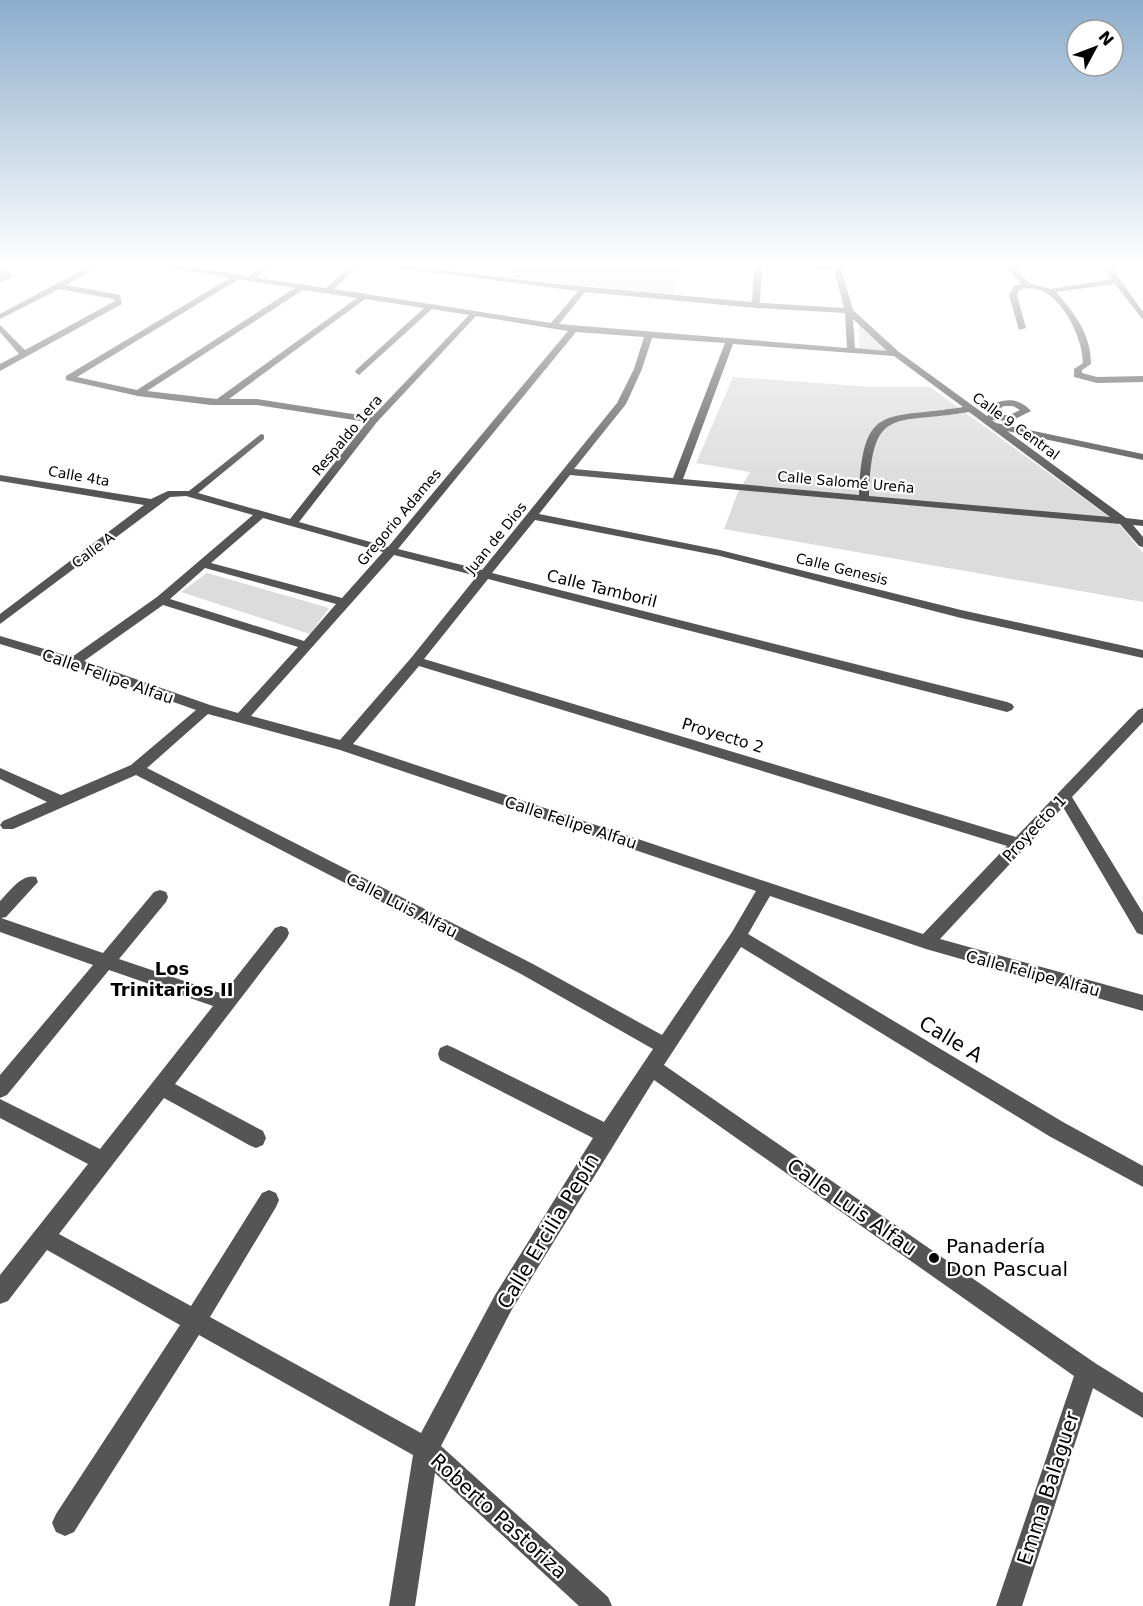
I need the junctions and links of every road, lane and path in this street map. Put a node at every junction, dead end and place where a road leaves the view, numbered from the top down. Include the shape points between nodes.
1 (12, 340) edge
2 (50, 340) edge
3 (133, 340) edge
4 (220, 340) edge
5 (304, 340) edge
6 (394, 340) edge
7 (450, 340) edge
8 (565, 340) edge
9 (647, 340) edge
10 (730, 340) joint
11 (850, 340) edge
12 (881, 340) edge
13 (1084, 340) edge
14 (850, 351) junction
15 (24, 354) junction
16 (896, 354) junction
17 (0, 368) edge
18 (359, 372) dead end
19 (1143, 379) edge
20 (138, 393) junction
21 (219, 402) junction
22 (970, 409) junction
23 (374, 420) junction
24 (991, 420) junction
25 (261, 437) dead end
26 (1143, 457) edge
27 (568, 472) junction
28 (0, 478) edge
29 (677, 482) junction
30 (191, 494) junction
31 (864, 498) junction
32 (153, 503) junction
33 (262, 513) junction
34 (533, 516) junction
35 (1123, 521) junction
36 (293, 522) junction
37 (1143, 523) edge
38 (1143, 544) edge
39 (391, 550) junction
40 (203, 564) junction
41 (486, 575) junction
42 (161, 600) junction
43 (345, 603) junction
44 (0, 620) edge
45 (0, 640) edge
46 (307, 646) junction
47 (1143, 654) edge
48 (416, 661) junction
49 (74, 662) junction
50 (1007, 707) dead end
51 (207, 709) junction
52 (1143, 713) edge
53 (241, 719) junction
54 (343, 746) junction
55 (136, 769) junction
56 (0, 773) edge
57 (1064, 797) junction
58 (62, 802) junction
59 (8, 825) dead end
60 (1019, 844) junction
61 (30, 882) dead end
62 (768, 887) junction
63 (160, 897) dead end
64 (0, 912) edge
65 (0, 925) edge
66 (1143, 928) edge
67 (281, 933) dead end
68 (738, 937) junction
69 (926, 942) junction
70 (106, 961) junction
71 (226, 1003) junction
72 (1143, 1003) edge
73 (665, 1046) junction
74 (447, 1054) dead end
75 (651, 1067) junction
76 (160, 1086) junction
77 (0, 1089) edge
78 (0, 1108) edge
79 (607, 1134) junction
80 (256, 1138) dead end
81 (102, 1160) junction
82 (1143, 1178) edge
83 (269, 1200) dead end
84 (44, 1237) junction
85 (0, 1293) edge
86 (195, 1321) junction
87 (1087, 1371) junction
88 (1143, 1406) edge
89 (426, 1449) junction
90 (65, 1523) dead end
91 (402, 1606) edge
92 (599, 1606) edge
93 (1009, 1606) edge

1 - 15 street
2 - 15 street
3 - 20 street via 69,378
4 - 20 street
5 - 21 street
6 - 18 street
7 - 23 street, Respaldo 1era
8 - 39 street, Gregorio Adames
9 - 27 street, Juan de Dios via 621,404
10 - 14 street
10 - 29 street
11 - 14 street
12 - 16 street, Calle 9 Central
13 - 19 street via 1087,364 1078,369 1077,375 1097,380
14 - 16 street
15 - 17 street
16 - 22 street, Calle 9 Central
20 - 21 street
21 - 23 street via 257,402
22 - 24 street, Calle 9 Central
22 - 31 street via 891,418 879,426 870,438 864,467
23 - 36 street, Respaldo 1era
24 - 26 street
24 - 35 street, Calle 9 Central
25 - 30 street
27 - 29 street, Calle Salomé Ureña
27 - 34 street, Juan de Dios
28 - 32 street, Calle 4ta
29 - 31 street, Calle Salomé Ureña
30 - 32 street, Calle A via 168,494
30 - 33 street, Calle Tamboril
31 - 35 street, Calle Salomé Ureña
32 - 44 street, Calle A
33 - 36 street, Calle Tamboril
33 - 40 street
34 - 41 street, Juan de Dios
34 - 47 street, Calle Genesis via 720,553 961,614
35 - 37 street, Calle Salomé Ureña
35 - 38 street, Calle 9 Central
36 - 39 street, Calle Tamboril
39 - 41 street, Calle Tamboril
39 - 43 street, Gregorio Adames
40 - 42 street
40 - 43 street
41 - 48 street, Juan de Dios
41 - 50 street, Calle Tamboril
42 - 46 street
42 - 49 street
43 - 46 street, Gregorio Adames
45 - 49 street, Calle Felipe Alfau
46 - 53 street, Gregorio Adames
48 - 54 street, Juan de Dios
48 - 60 street, Proyecto 2
49 - 51 street, Calle Felipe Alfau
51 - 53 street, Calle Felipe Alfau
51 - 55 street
52 - 57 street, Proyecto 1
53 - 54 street, Calle Felipe Alfau
54 - 62 street, Calle Felipe Alfau
55 - 58 street
55 - 73 street, Calle Luis Alfau via 527,969
56 - 58 street
57 - 60 street, Proyecto 1
57 - 66 street
58 - 59 street
60 - 69 street, Proyecto 1
61 - 64 street
62 - 68 street, Calle Ercilia Pepín
62 - 69 street, Calle Felipe Alfau
63 - 70 street
65 - 70 street
67 - 71 street
68 - 73 street, Calle Ercilia Pepín
68 - 82 street, Calle A
69 - 72 street, Calle Felipe Alfau
70 - 71 street
70 - 77 street
71 - 76 street
73 - 75 street, Calle Ercilia Pepín
74 - 79 street
75 - 79 street, Calle Ercilia Pepín
75 - 87 street, Calle Luis Alfau
76 - 80 street
76 - 81 street
78 - 81 street
79 - 89 street, Calle Ercilia Pepín via 503,1302
81 - 84 street
83 - 86 street
84 - 85 street
84 - 86 street, Roberto Pastoriza
86 - 89 street, Roberto Pastoriza
86 - 90 street
87 - 88 street, Calle Luis Alfau
87 - 93 street, Emma Balaguer
89 - 91 street, Calle Ercilia Pepín
89 - 92 street, Roberto Pastoriza

